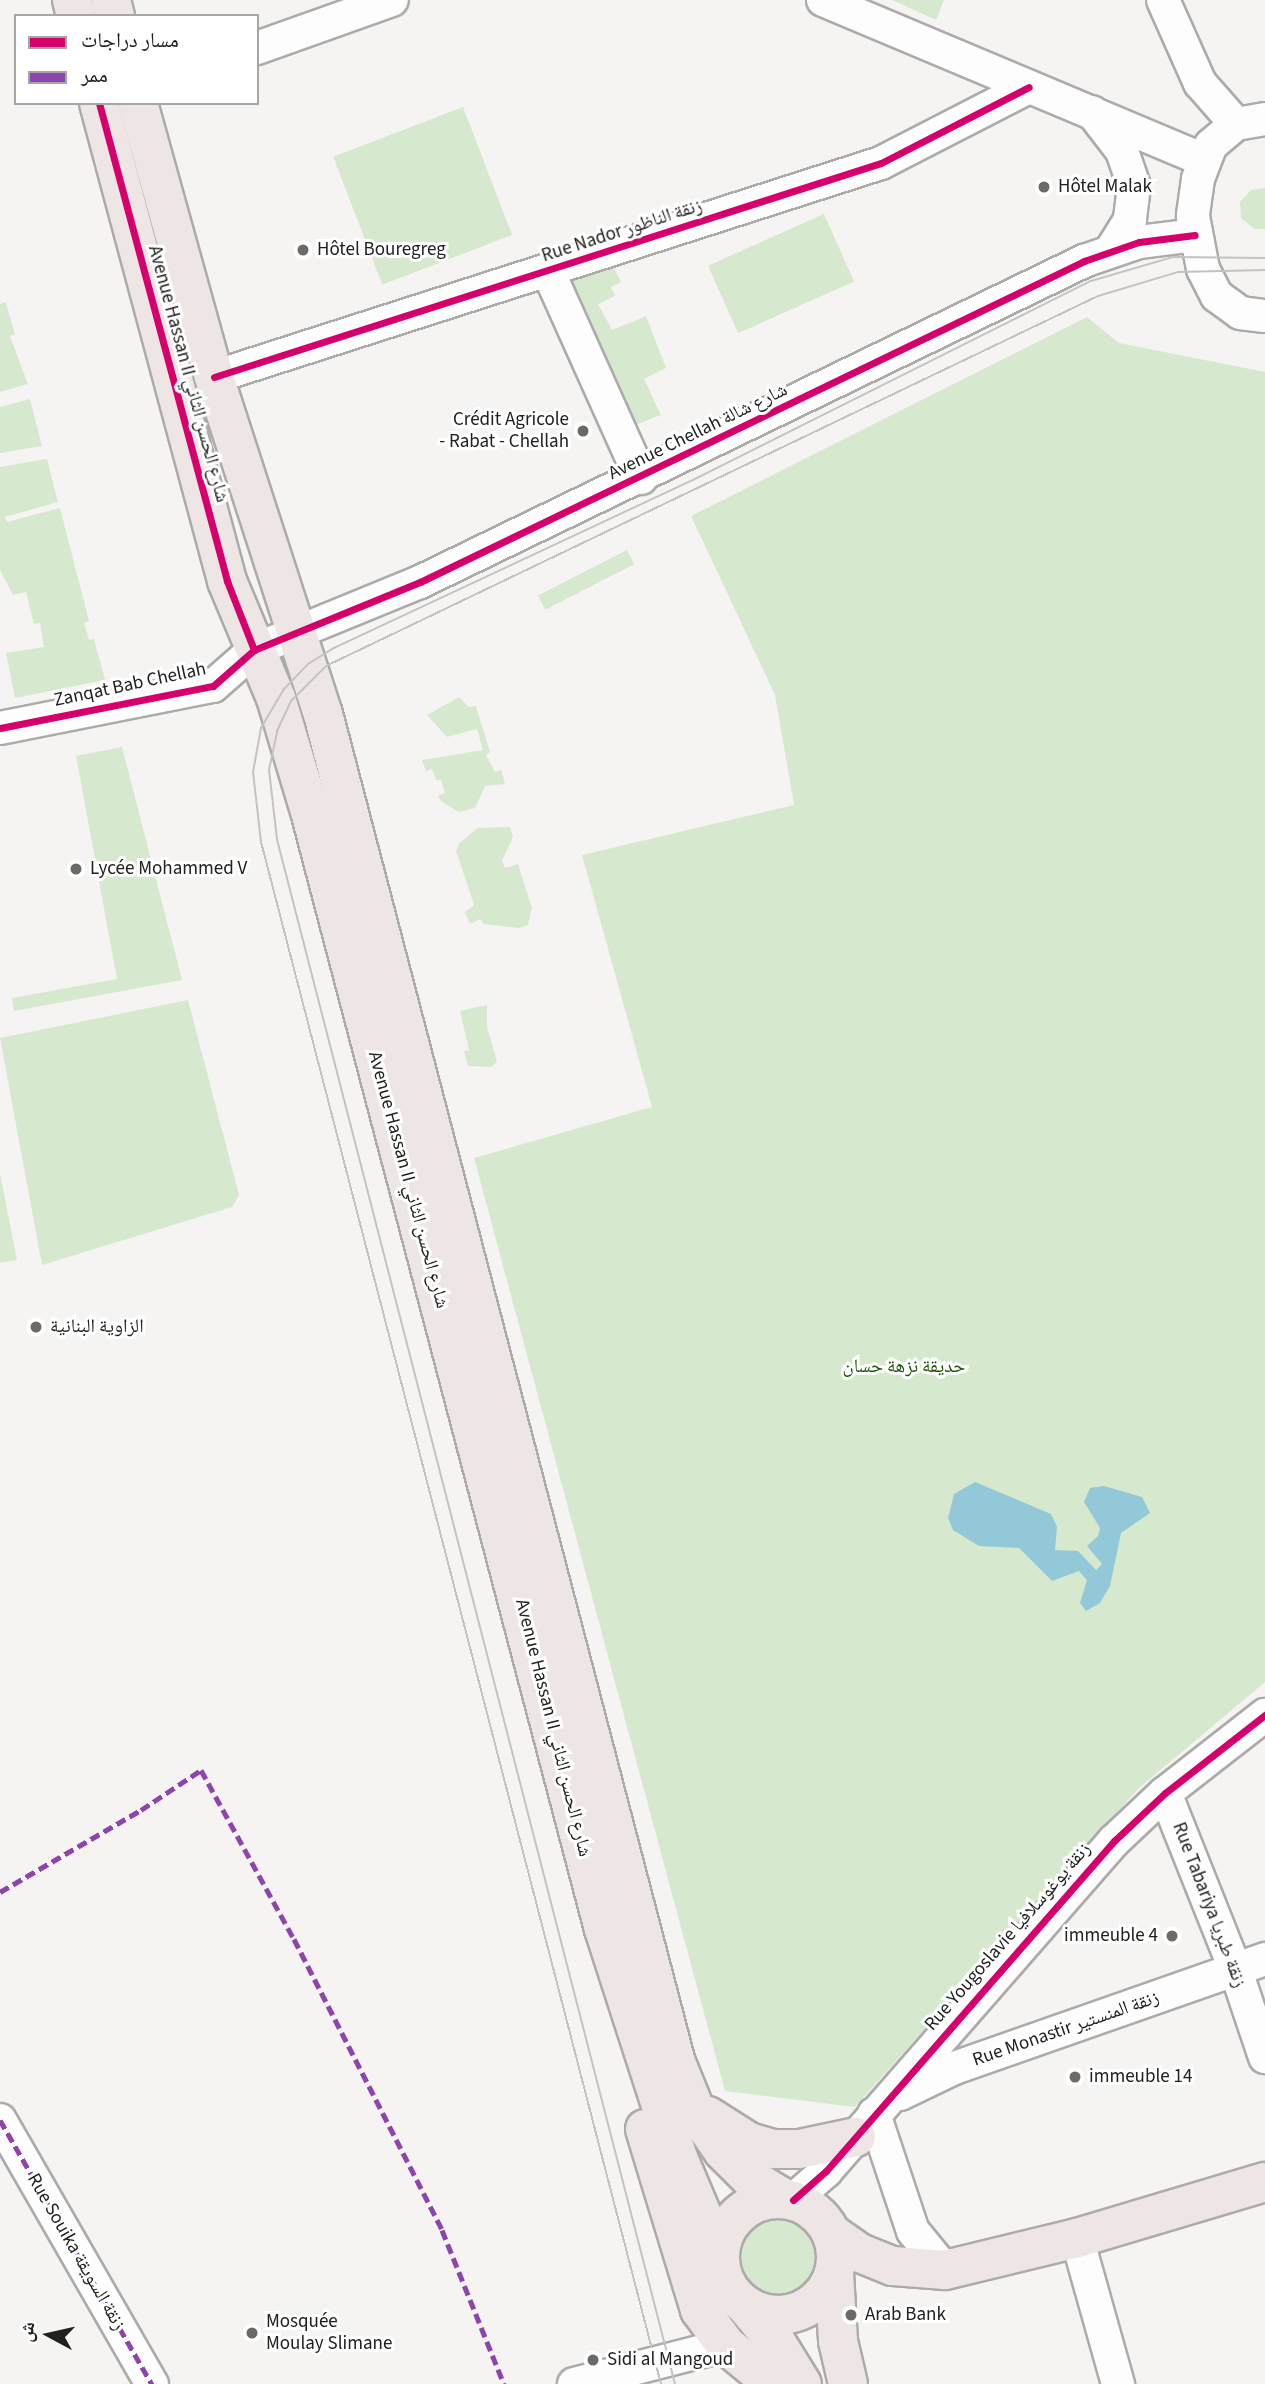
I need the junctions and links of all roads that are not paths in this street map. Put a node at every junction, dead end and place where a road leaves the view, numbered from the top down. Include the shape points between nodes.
1 (392, 0) edge
2 (823, 0) edge
3 (1163, 0) edge
4 (259, 47) edge
5 (1029, 87) junction
6 (100, 105) edge
7 (139, 105) edge
8 (1091, 111) junction
9 (1251, 122) edge
10 (1203, 160) junction
11 (1195, 235) junction
12 (1111, 250) junction
13 (548, 271) junction
14 (1265, 316) edge
15 (214, 377) junction
16 (641, 478) junction
17 (296, 633) junction
18 (254, 650) junction
19 (0, 727) edge
20 (1265, 1715) edge
21 (1165, 1793) junction
22 (604, 1929) junction
23 (1265, 1959) edge
24 (1236, 1971) junction
25 (1265, 2057) edge
26 (696, 2112) junction
27 (0, 2120) edge
28 (865, 2125) junction
29 (1265, 2182) edge
30 (788, 2199) junction
31 (831, 2233) junction
32 (1077, 2238) junction
33 (719, 2255) junction
34 (945, 2270) junction
35 (834, 2273) junction
36 (746, 2306) junction
37 (726, 2345) junction
38 (152, 2384) edge
39 (573, 2384) edge
40 (773, 2384) edge
41 (802, 2384) edge
42 (848, 2384) edge
43 (1118, 2384) edge

1 - 4 street
2 - 5 street
3 - 9 street via 1200,83
5 - 8 street
5 - 13 street, Rue Nador زنقة الناظور via 881,163
6 - 18 main road, Avenue Hassan II شارع الحسن الثاني via 227,581
7 - 15 main road, Avenue Hassan II شارع الحسن الثاني
8 - 10 street
8 - 12 street via 1122,151 1134,187 1129,220
9 - 10 street via 1211,145
10 - 11 street via 1195,197
11 - 12 street, Avenue Chellah شارع شالة
11 - 14 street via 1217,296 1240,313
12 - 16 street, Avenue Chellah شارع شالة
13 - 15 street, Rue Nador زنقة الناظور
13 - 16 street
15 - 17 main road, Avenue Hassan II شارع الحسن الثاني
16 - 17 street, Avenue Chellah شارع شالة via 420,582
17 - 18 street, Avenue Chellah شارع شالة
17 - 26 main road, Avenue Hassan II شارع الحسن الثاني via 323,713 660,2008
18 - 19 street, Zanqat Bab Chellah via 218,683 199,691
18 - 22 main road, Avenue Hassan II شارع الحسن الثاني via 276,698 310,811
20 - 21 street, Rue Yougoslavie زنقة يوغوسلافيا
21 - 24 street, Rue Tabariya زنقة طبريا
21 - 28 street, Rue Yougoslavie زنقة يوغوسلافيا via 1034,1929
22 - 33 main road, Avenue Hassan II شارع الحسن الثاني via 678,2158
22 - 37 main road via 606,1977 661,2188 694,2297
23 - 24 street, Rue Monastir زنقة المنستير
24 - 25 street, Rue Tabariya زنقة طبريا
24 - 28 street, Rue Monastir زنقة المنستير via 925,2079
26 - 28 main road via 749,2142 774,2149 799,2149
26 - 30 main road, Avenue Hassan II شارع الحسن الثاني via 735,2166
27 - 38 street, Rue Souika زنقة السويقة
28 - 30 street, Rue Yougoslavie زنقة يوغوسلافيا
28 - 34 street via 913,2231
29 - 32 main road
30 - 31 main road via 812,2209
30 - 33 main road via 744,2209 726,2229
31 - 34 main road via 876,2261 910,2269
31 - 35 main road
32 - 34 main road
32 - 43 street
33 - 36 main road via 729,2289
35 - 36 main road via 816,2301 793,2314 768,2315
35 - 42 main road via 838,2341
36 - 41 main road
37 - 39 street
37 - 40 main road

